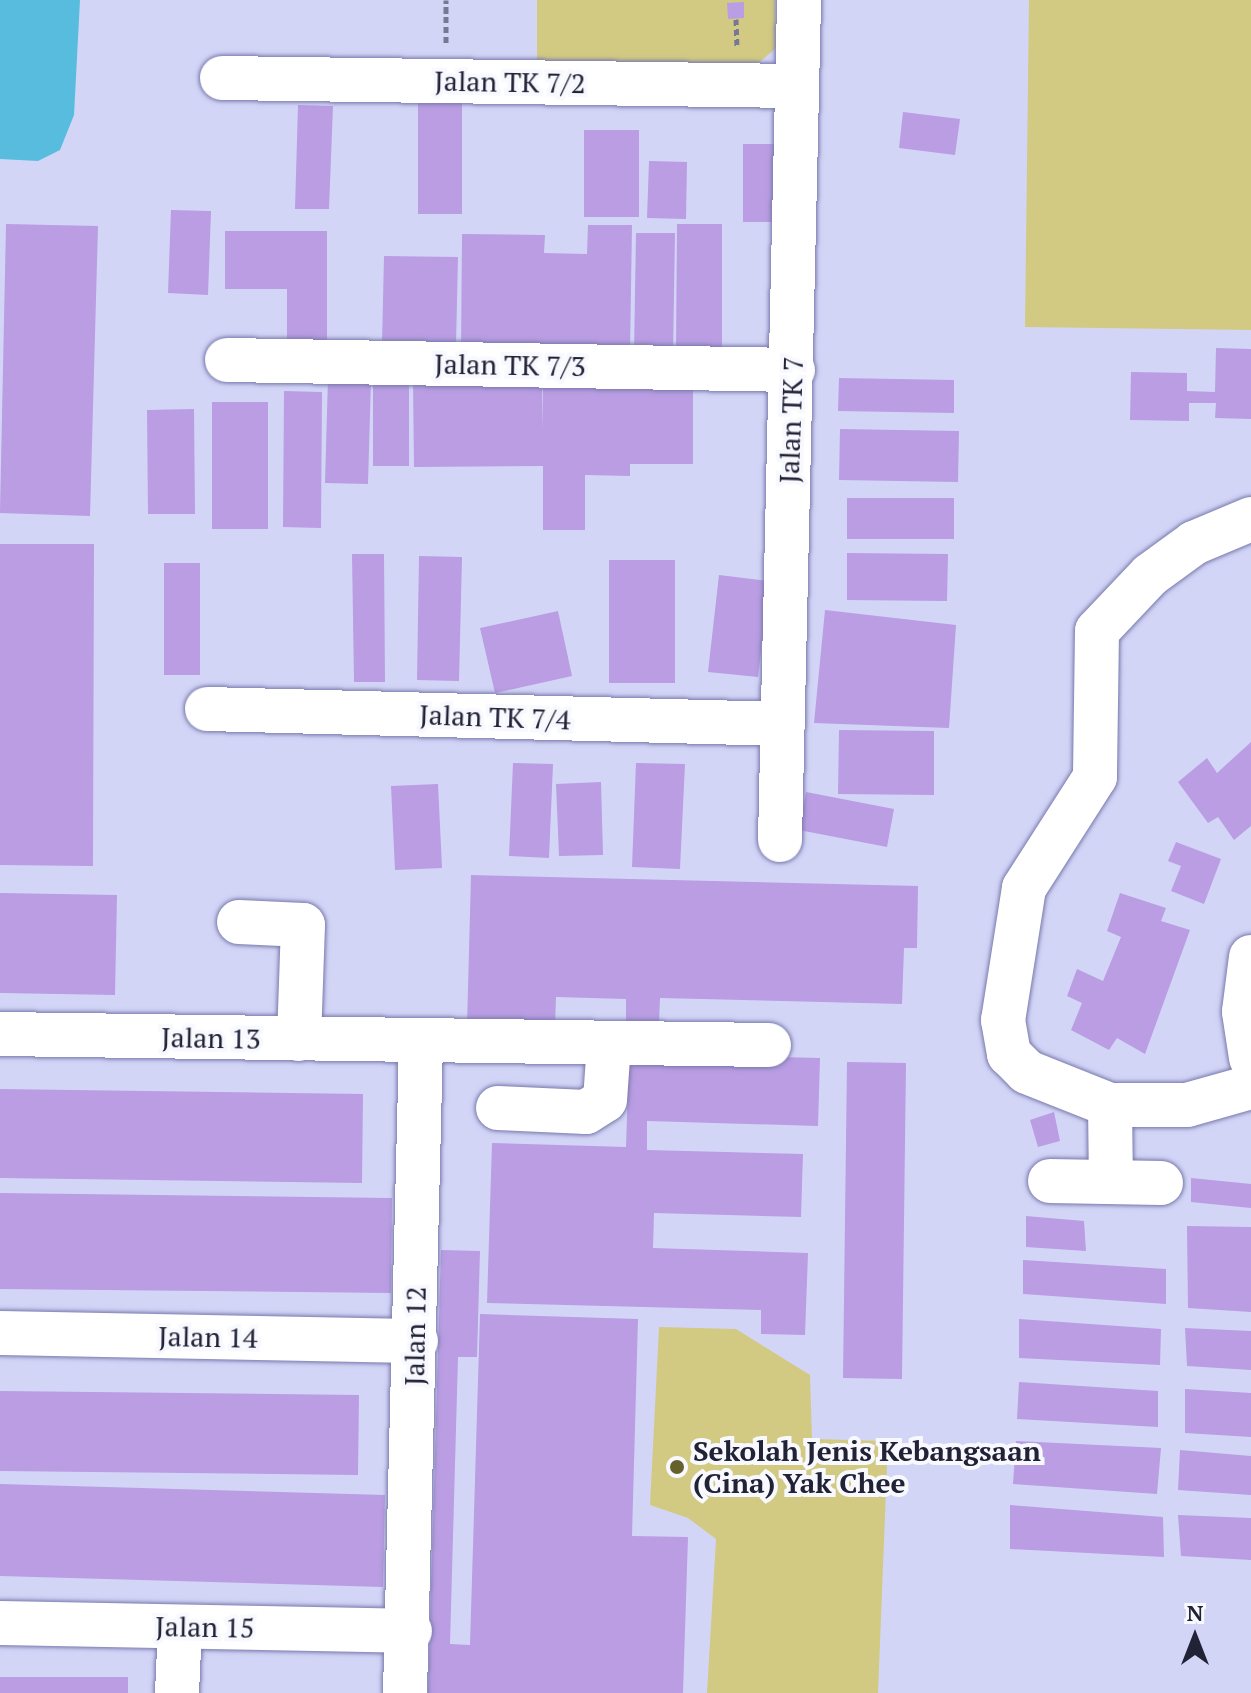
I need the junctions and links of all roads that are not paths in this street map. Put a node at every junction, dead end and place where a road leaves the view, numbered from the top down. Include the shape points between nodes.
1 (799, 0) edge
2 (222, 78) dead end
3 (797, 86) junction
4 (227, 360) dead end
5 (793, 370) junction
6 (1251, 519) edge
7 (207, 709) dead end
8 (783, 724) junction
9 (780, 840) dead end
10 (239, 922) dead end
11 (1251, 957) edge
12 (0, 1034) edge
13 (299, 1039) junction
14 (421, 1042) junction
15 (609, 1044) junction
16 (769, 1045) dead end
17 (1251, 1058) edge
18 (1251, 1087) edge
19 (1110, 1105) junction
20 (498, 1108) dead end
21 (1050, 1181) dead end
22 (1111, 1182) junction
23 (1161, 1183) dead end
24 (0, 1333) edge
25 (416, 1341) junction
26 (0, 1623) edge
27 (180, 1627) junction
28 (410, 1631) junction
29 (177, 1693) edge
30 (405, 1693) edge

1 - 3 street, Jalan TK 7
2 - 3 street, Jalan TK 7/2
3 - 5 street, Jalan TK 7
4 - 5 street, Jalan TK 7/3
5 - 8 street, Jalan TK 7
6 - 19 street via 1194,543 1150,575 1097,631 1095,777 1024,888 1004,982 1009,1054 1060,1089
7 - 8 street, Jalan TK 7/4
8 - 9 street, Jalan TK 7
10 - 13 street via 303,925
11 - 17 street via 1244,1012
12 - 13 street, Jalan 13
13 - 14 street, Jalan 13
14 - 15 street, Jalan 13
14 - 25 street, Jalan 12
15 - 16 street, Jalan 13
15 - 20 street via 605,1100 586,1112
18 - 19 street via 1187,1105
19 - 22 street
21 - 22 street
22 - 23 street
24 - 25 street, Jalan 14
25 - 28 street, Jalan 12
26 - 27 street, Jalan 15
27 - 28 street, Jalan 15
27 - 29 street
28 - 30 street, Jalan 12

